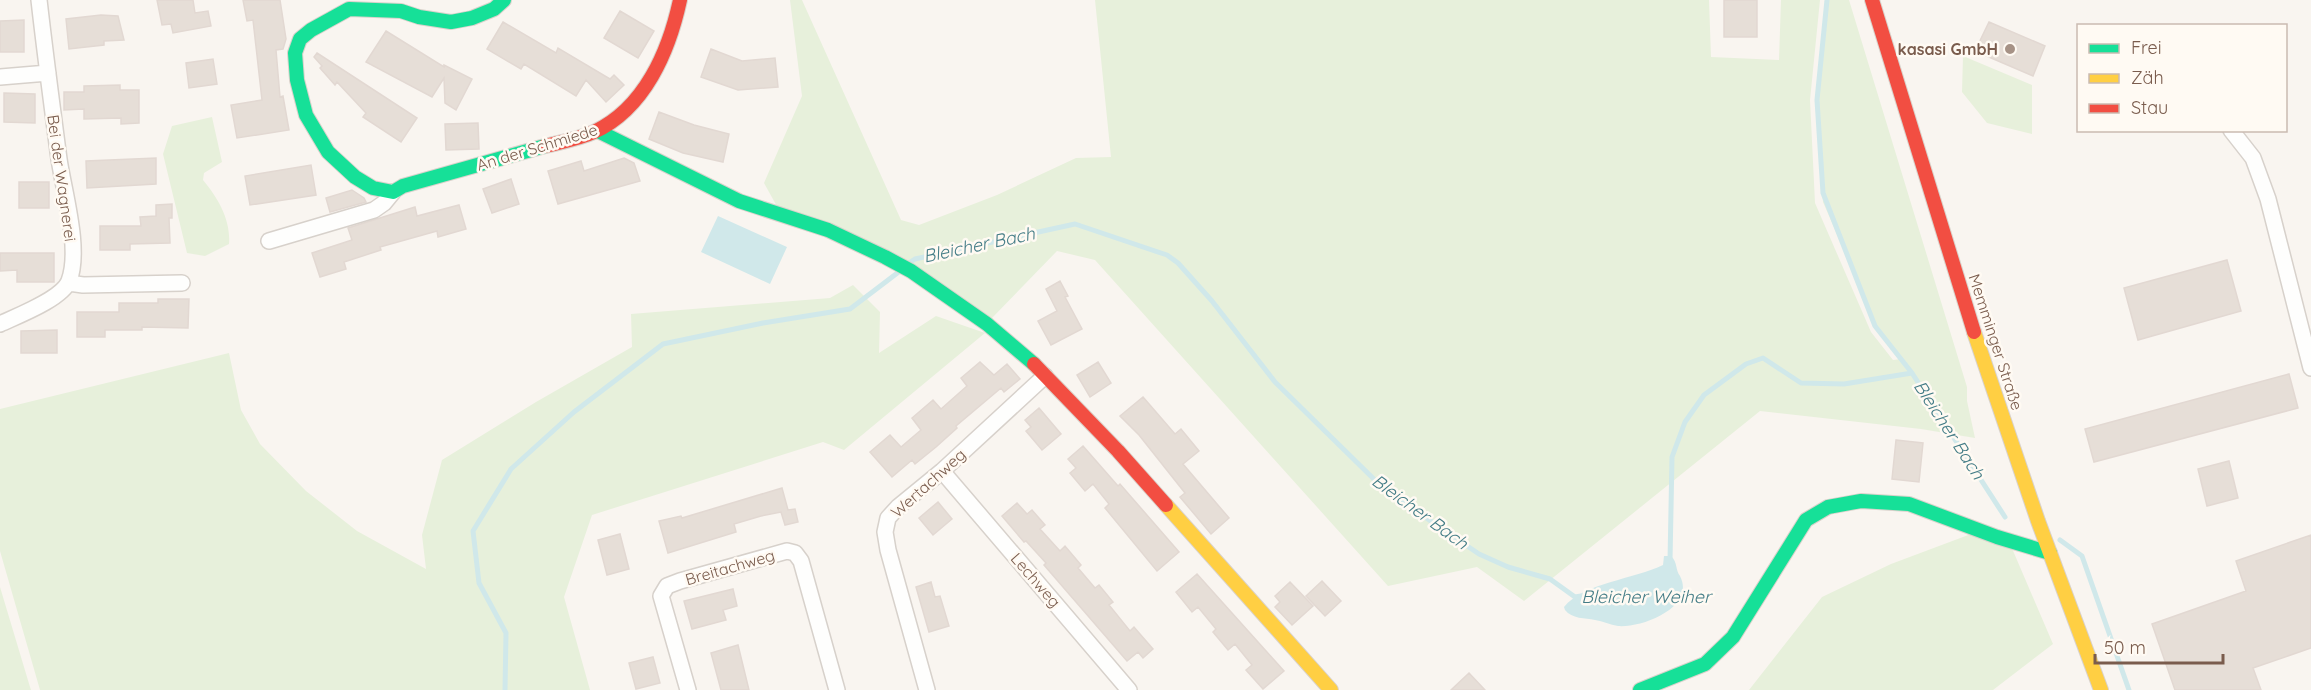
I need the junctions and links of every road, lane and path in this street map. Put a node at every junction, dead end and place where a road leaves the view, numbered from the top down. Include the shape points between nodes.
1 (39, 0) edge
2 (504, 0) edge
3 (680, 0) edge
4 (1872, 0) edge
5 (345, 4) edge
6 (48, 74) junction
7 (0, 77) edge
8 (598, 131) junction
9 (2233, 132) edge
10 (393, 192) junction
11 (269, 241) dead end
12 (69, 283) junction
13 (182, 284) dead end
14 (0, 324) edge
15 (2311, 368) edge
16 (1046, 376) junction
17 (942, 471) junction
18 (2050, 553) junction
19 (687, 690) edge
20 (837, 690) edge
21 (927, 690) edge
22 (1129, 690) edge
23 (1331, 690) edge
24 (1640, 690) edge
25 (2101, 690) edge

1 - 6 street, Bei der Wagnerei
2 - 5 street via 494,9 451,22
3 - 8 street, An der Schmiede via 676,25 640,94 626,112
4 - 18 street, Memminger Straße via 1989,380
5 - 10 street via 300,39 295,53 300,92 306,115 328,152 373,188
6 - 7 street
6 - 12 street, Bei der Wagnerei via 69,215
8 - 10 street, An der Schmiede
8 - 16 street via 739,201 828,230 911,271 987,324
9 - 15 street via 2253,158 2268,199
10 - 11 street, An der Schmiede via 374,210
12 - 13 street
12 - 14 street via 44,303
16 - 17 street, Wertachweg
16 - 23 street via 1119,451
17 - 21 street, Wertachweg via 898,507 888,519 885,532
17 - 22 street, Lechweg
18 - 24 street via 1909,504 1861,501 1828,507 1806,520 1733,637 1705,664
18 - 25 street, Memminger Straße
19 - 20 street, Breitachweg via 661,596 667,586 787,551 795,553 801,561

